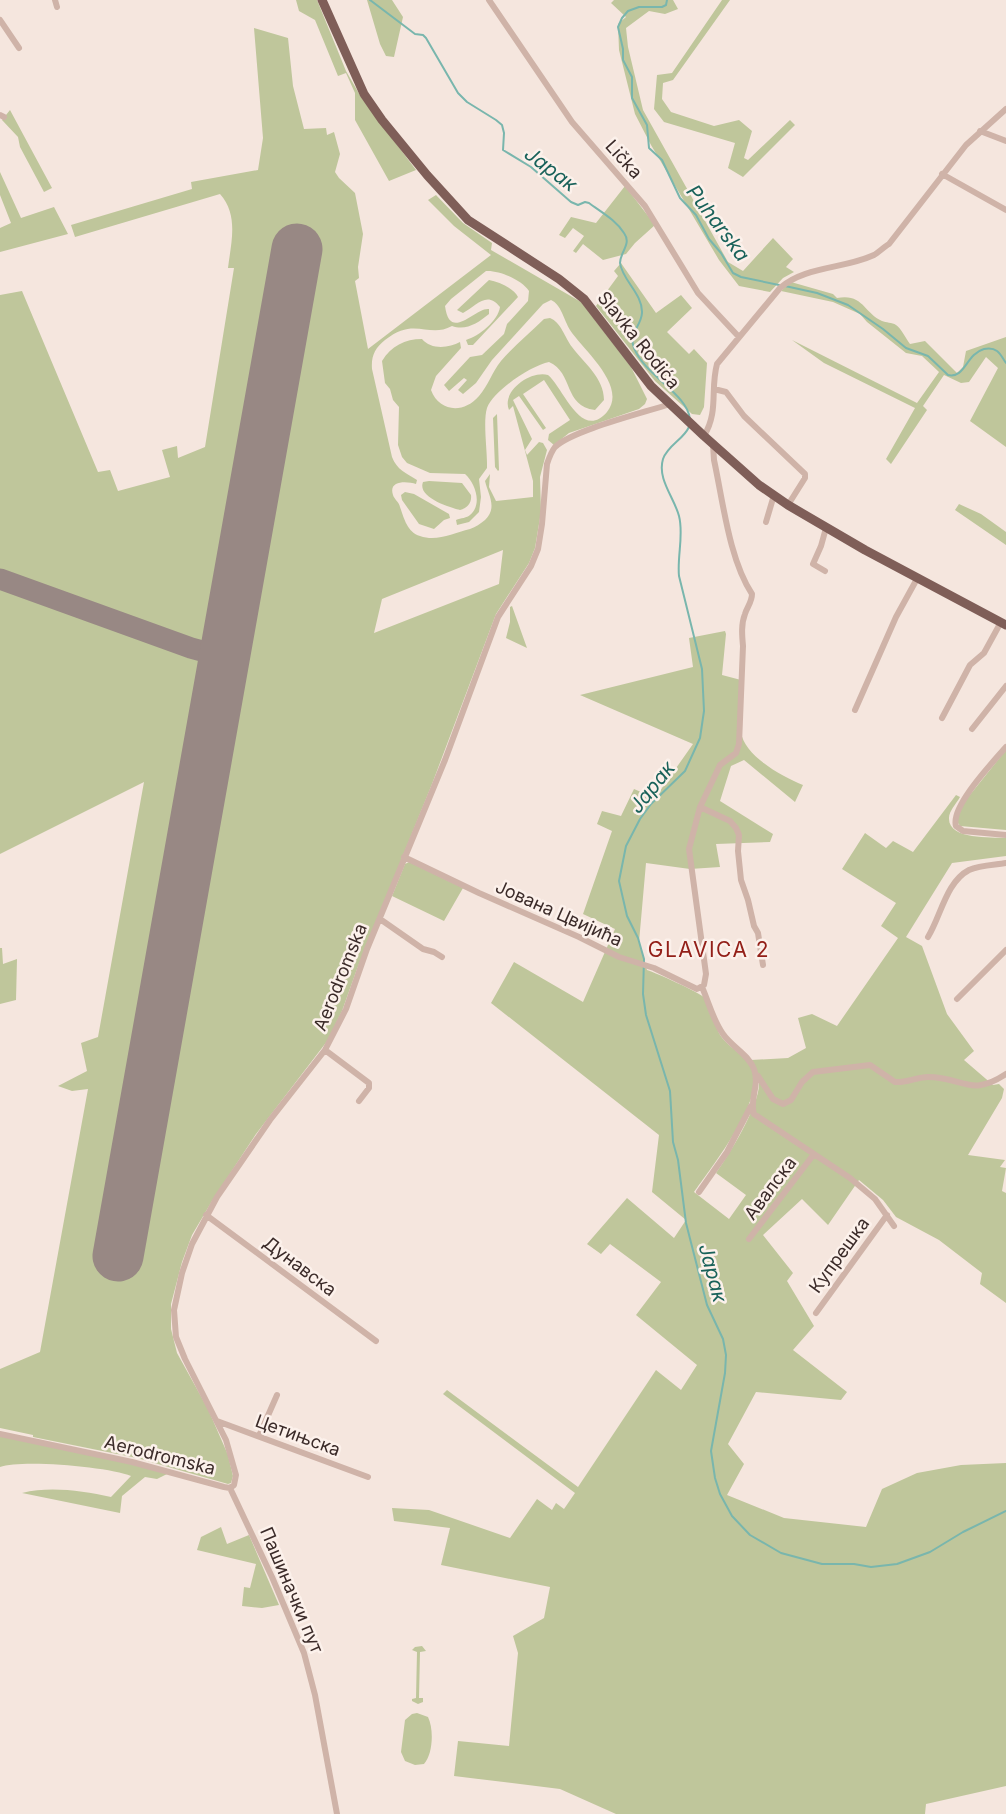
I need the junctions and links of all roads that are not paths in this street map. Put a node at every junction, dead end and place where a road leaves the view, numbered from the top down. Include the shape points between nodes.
1 (322, 0) edge
2 (489, 0) edge
3 (0, 20) edge
4 (19, 48) dead end
5 (1006, 109) edge
6 (980, 131) junction
7 (1006, 141) edge
8 (942, 174) junction
9 (1006, 210) edge
10 (739, 336) junction
11 (714, 388) junction
12 (670, 404) junction
13 (704, 436) junction
14 (713, 443) junction
15 (774, 495) junction
16 (788, 505) junction
17 (766, 522) dead end
18 (826, 528) junction
19 (825, 571) dead end
20 (918, 578) junction
21 (1004, 624) edge
22 (1006, 686) edge
23 (855, 710) dead end
24 (942, 718) dead end
25 (972, 729) dead end
26 (1006, 747) edge
27 (700, 807) junction
28 (1006, 835) edge
29 (404, 857) junction
30 (1006, 863) edge
31 (380, 919) junction
32 (928, 937) dead end
33 (1006, 951) edge
34 (442, 957) dead end
35 (763, 965) dead end
36 (702, 987) junction
37 (957, 999) dead end
38 (325, 1050) junction
39 (754, 1071) junction
40 (1006, 1074) edge
41 (359, 1101) dead end
42 (751, 1105) junction
43 (814, 1155) junction
44 (699, 1192) dead end
45 (206, 1215) junction
46 (887, 1215) junction
47 (894, 1226) dead end
48 (749, 1239) dead end
49 (816, 1313) dead end
50 (376, 1341) dead end
51 (277, 1395) dead end
52 (217, 1421) junction
53 (0, 1434) edge
54 (259, 1436) junction
55 (368, 1477) dead end
56 (230, 1488) junction
57 (337, 1814) edge

1 - 12 main road, Slavka Rodića via 364,94 427,175 468,220 584,299 651,386
2 - 10 street, Lička via 572,122 645,206 698,293
3 - 4 street
5 - 6 street
6 - 7 street
6 - 8 street
8 - 9 street
8 - 10 street via 889,244 875,254 789,280
10 - 11 street via 717,363
11 - 13 street via 712,421
11 - 16 street via 726,392 744,416 805,474
12 - 13 main road, Slavka Rodića
12 - 29 street, Aerodromska via 575,435 550,455 538,549 498,616
13 - 14 main road, Slavka Rodića
14 - 15 main road, Slavka Rodića
14 - 27 street via 734,551 752,594 742,635 739,744 736,753 720,765
15 - 16 main road, Slavka Rodića
15 - 17 street
16 - 18 main road, Slavka Rodića
18 - 19 street via 813,564
18 - 20 main road, Slavka Rodića
20 - 21 main road, Slavka Rodića
20 - 23 street via 896,616
21 - 24 street via 984,653 970,665
22 - 25 street
26 - 28 street via 964,798 955,819 956,826 963,831
27 - 35 street via 730,821 739,835 741,880 758,933
27 - 36 street via 689,849 706,974
29 - 31 street, Aerodromska
29 - 36 street, Јована Цвијића via 619,957 654,968 694,989
30 - 32 street via 963,874 953,885
31 - 34 street via 423,949
31 - 38 street, Aerodromska via 346,1009
33 - 37 street
36 - 39 street via 719,1029
38 - 41 street via 369,1083
38 - 45 street, Aerodromska via 270,1120
39 - 40 street via 773,1099 783,1104 791,1100 813,1072 864,1065 899,1083 932,1077 984,1086
39 - 42 street via 757,1084
42 - 43 street via 754,1114
42 - 44 street via 727,1152
43 - 46 street via 850,1178
43 - 48 street, Авалска
45 - 50 street, Дунавска
45 - 52 street, Aerodromska via 182,1273 174,1323 185,1359
46 - 47 street
46 - 49 street, Купрешка
51 - 54 street
52 - 54 street, Цетињска
52 - 56 street, Aerodromska via 236,1475
53 - 56 street, Aerodromska
54 - 55 street, Цетињска
56 - 57 street, Пашиначки пут via 304,1653

